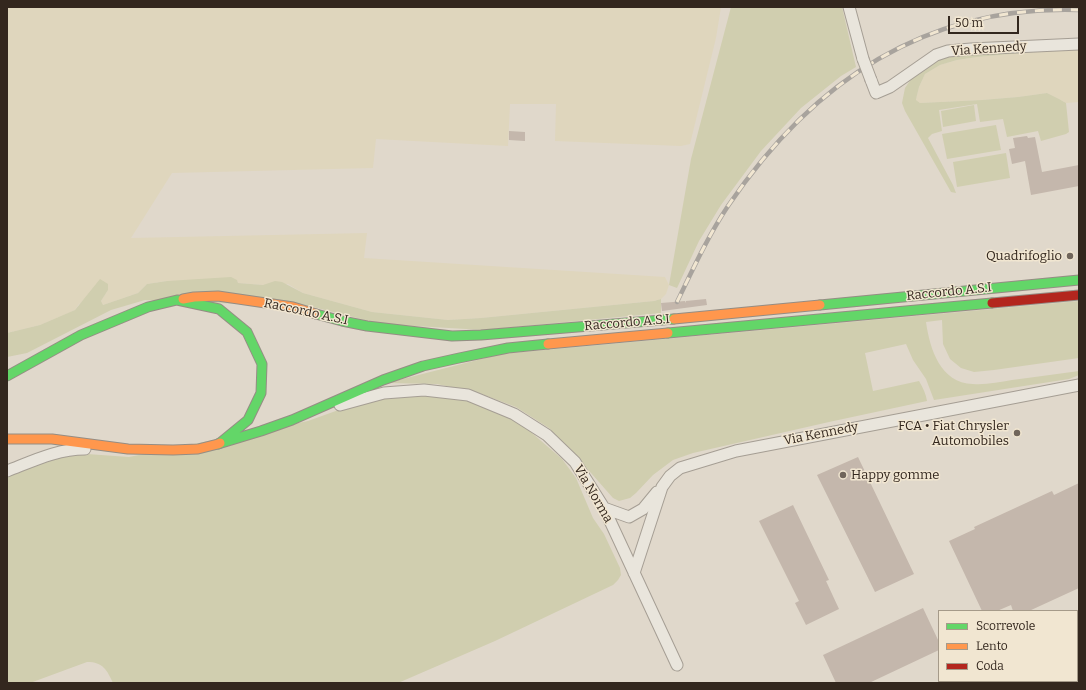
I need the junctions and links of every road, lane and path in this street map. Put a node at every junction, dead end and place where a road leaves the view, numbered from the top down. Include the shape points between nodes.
1 (849, 7) edge
2 (1079, 44) edge
3 (1079, 280) edge
4 (1079, 295) edge
5 (177, 300) junction
6 (11, 370) edge
7 (7, 376) edge
8 (1079, 385) edge
9 (301, 416) junction
10 (7, 439) edge
11 (218, 444) junction
12 (128, 449) junction
13 (7, 471) edge
14 (662, 487) junction
15 (604, 508) junction
16 (634, 573) junction
17 (677, 665) dead end

1 - 2 street, Via Kennedy, bridge via 863,59 876,93 890,87 936,55 948,51
3 - 5 street, Raccordo A.S.I via 662,320 452,336 367,326 292,307 218,296
4 - 9 street, Raccordo A.S.I via 508,348 410,370 364,387
5 - 6 street, Raccordo A.S.I via 148,307 103,325
5 - 11 street via 219,309 248,332 262,364 261,393 248,420
6 - 7 street, Raccordo A.S.I
8 - 14 street, Via Kennedy via 736,451 680,468
9 - 11 street, Raccordo A.S.I via 250,436
9 - 15 street, Via Norma via 384,393 424,390 468,395 514,414 547,435 575,462
10 - 12 street, Raccordo A.S.I via 52,440
11 - 12 street, Raccordo A.S.I via 198,449
12 - 13 street via 76,449 49,454
14 - 15 street via 643,509 629,517
14 - 16 street, Via Kennedy
15 - 16 street, Via Norma
16 - 17 street, Via Norma

